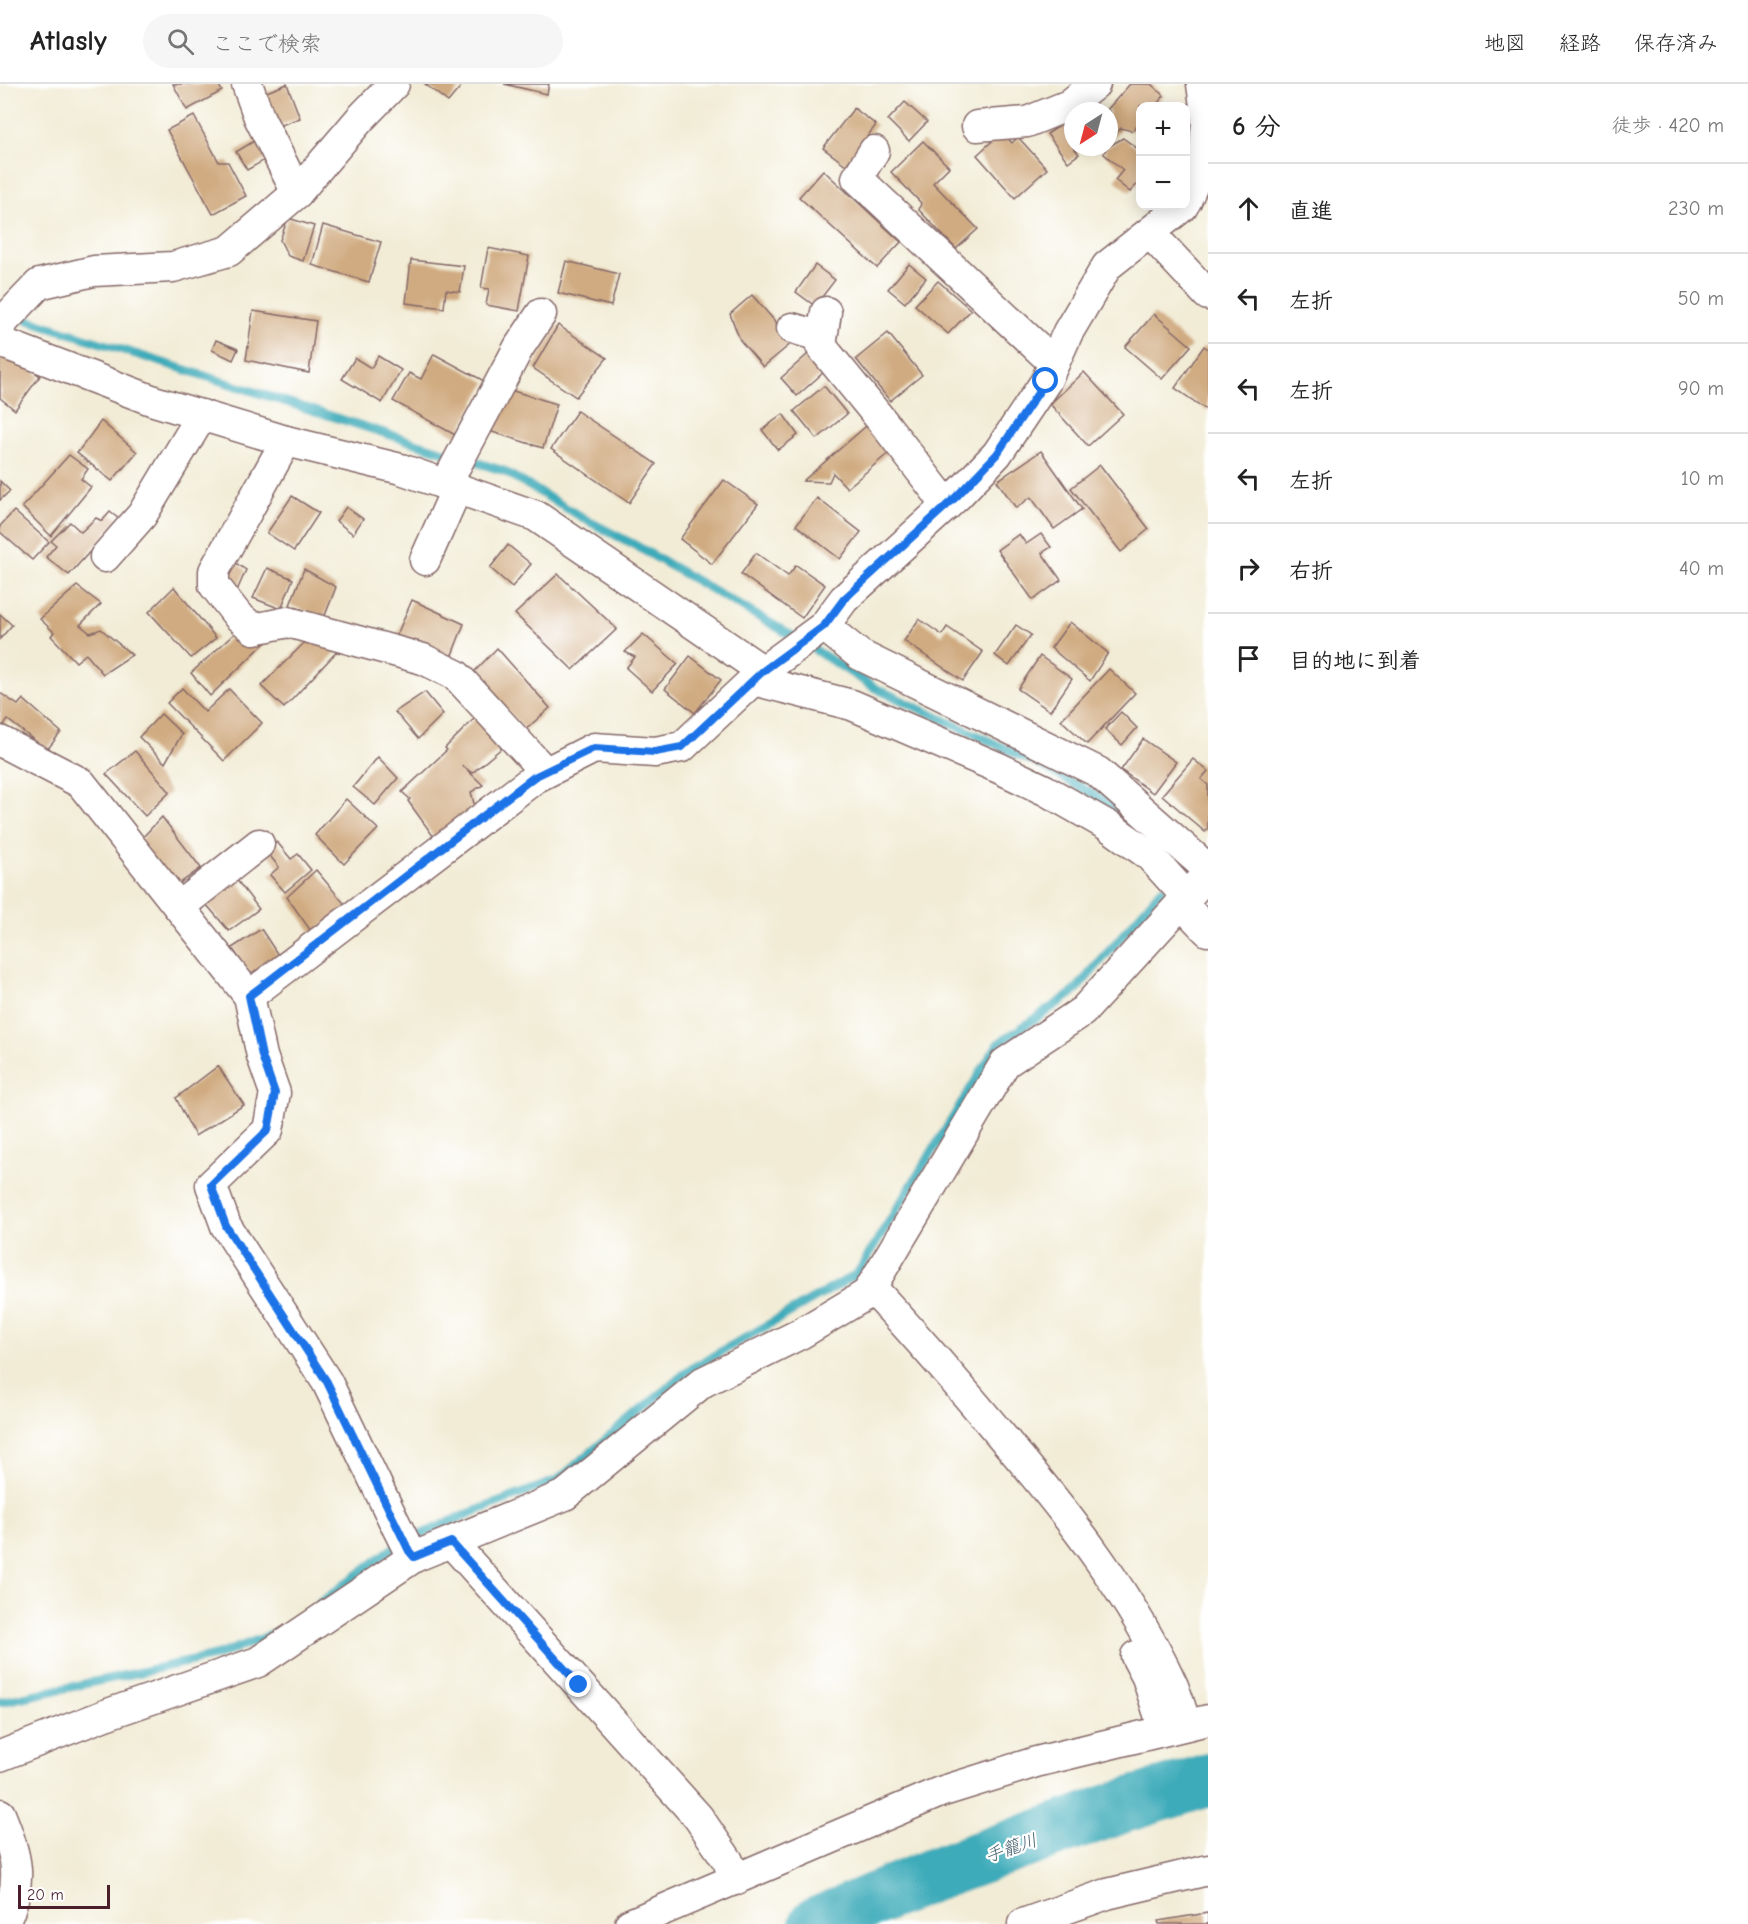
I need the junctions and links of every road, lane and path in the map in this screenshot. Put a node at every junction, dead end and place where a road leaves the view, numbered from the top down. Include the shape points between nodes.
1 (247, 84) edge
2 (394, 84) edge
3 (1095, 84) edge
4 (1202, 84) edge
5 (976, 126) dead end
6 (874, 151) dead end
7 (1190, 190) edge
8 (297, 193) junction
9 (1178, 210) edge
10 (1150, 233) junction
11 (1208, 295) edge
12 (541, 314) dead end
13 (0, 325) edge
14 (792, 328) dead end
15 (0, 342) edge
16 (1054, 363) junction
17 (202, 415) junction
18 (286, 441) junction
19 (452, 483) junction
20 (947, 506) junction
21 (105, 557) dead end
22 (424, 560) dead end
23 (822, 628) junction
24 (764, 671) junction
25 (0, 741) edge
26 (545, 772) junction
27 (259, 844) dead end
28 (1208, 870) edge
29 (1208, 874) edge
30 (1184, 900) junction
31 (178, 907) junction
32 (1208, 931) edge
33 (249, 996) junction
34 (864, 1293) junction
35 (451, 1542) junction
36 (412, 1554) junction
37 (1186, 1725) edge
38 (0, 1756) edge
39 (0, 1814) edge
40 (1208, 1870) edge
41 (735, 1880) junction
42 (4, 1924) edge
43 (630, 1924) edge
44 (1023, 1924) edge

1 - 8 street
2 - 8 street
3 - 5 street via 1069,105 1027,122
4 - 7 street via 1207,121 1204,159
6 - 16 street via 857,178
8 - 13 street via 229,251 173,267 94,271 39,284
9 - 10 street
10 - 11 street
10 - 16 street via 1107,266
12 - 19 street via 470,438
14 - 20 street via 824,325 821,346
15 - 17 street via 154,401
16 - 20 street via 997,454
17 - 18 street
17 - 21 street via 142,515
18 - 19 street
18 - 26 street via 214,571 214,585 238,616 254,629 288,621 423,659 456,675
19 - 22 street
19 - 24 street via 536,516
20 - 23 street via 844,599
23 - 24 street
23 - 28 street via 860,655 1098,772
24 - 26 street via 682,747 655,752 594,748
24 - 30 street via 852,705 1045,790 1110,827 1149,855
25 - 31 street via 81,783
26 - 33 street
27 - 31 street
29 - 30 street
30 - 32 street
30 - 34 street via 1083,1011 1005,1063
31 - 33 street
33 - 36 street via 275,1093 268,1130 211,1185 226,1226 327,1382
34 - 35 street via 800,1334 703,1382 565,1495
34 - 37 street via 1034,1503 1091,1581 1147,1677
35 - 36 street
35 - 41 street via 698,1817 728,1861
36 - 38 street via 258,1662
37 - 41 street via 1036,1762 940,1792
39 - 42 street via 16,1860 17,1883
40 - 44 street via 1107,1894
41 - 43 street

